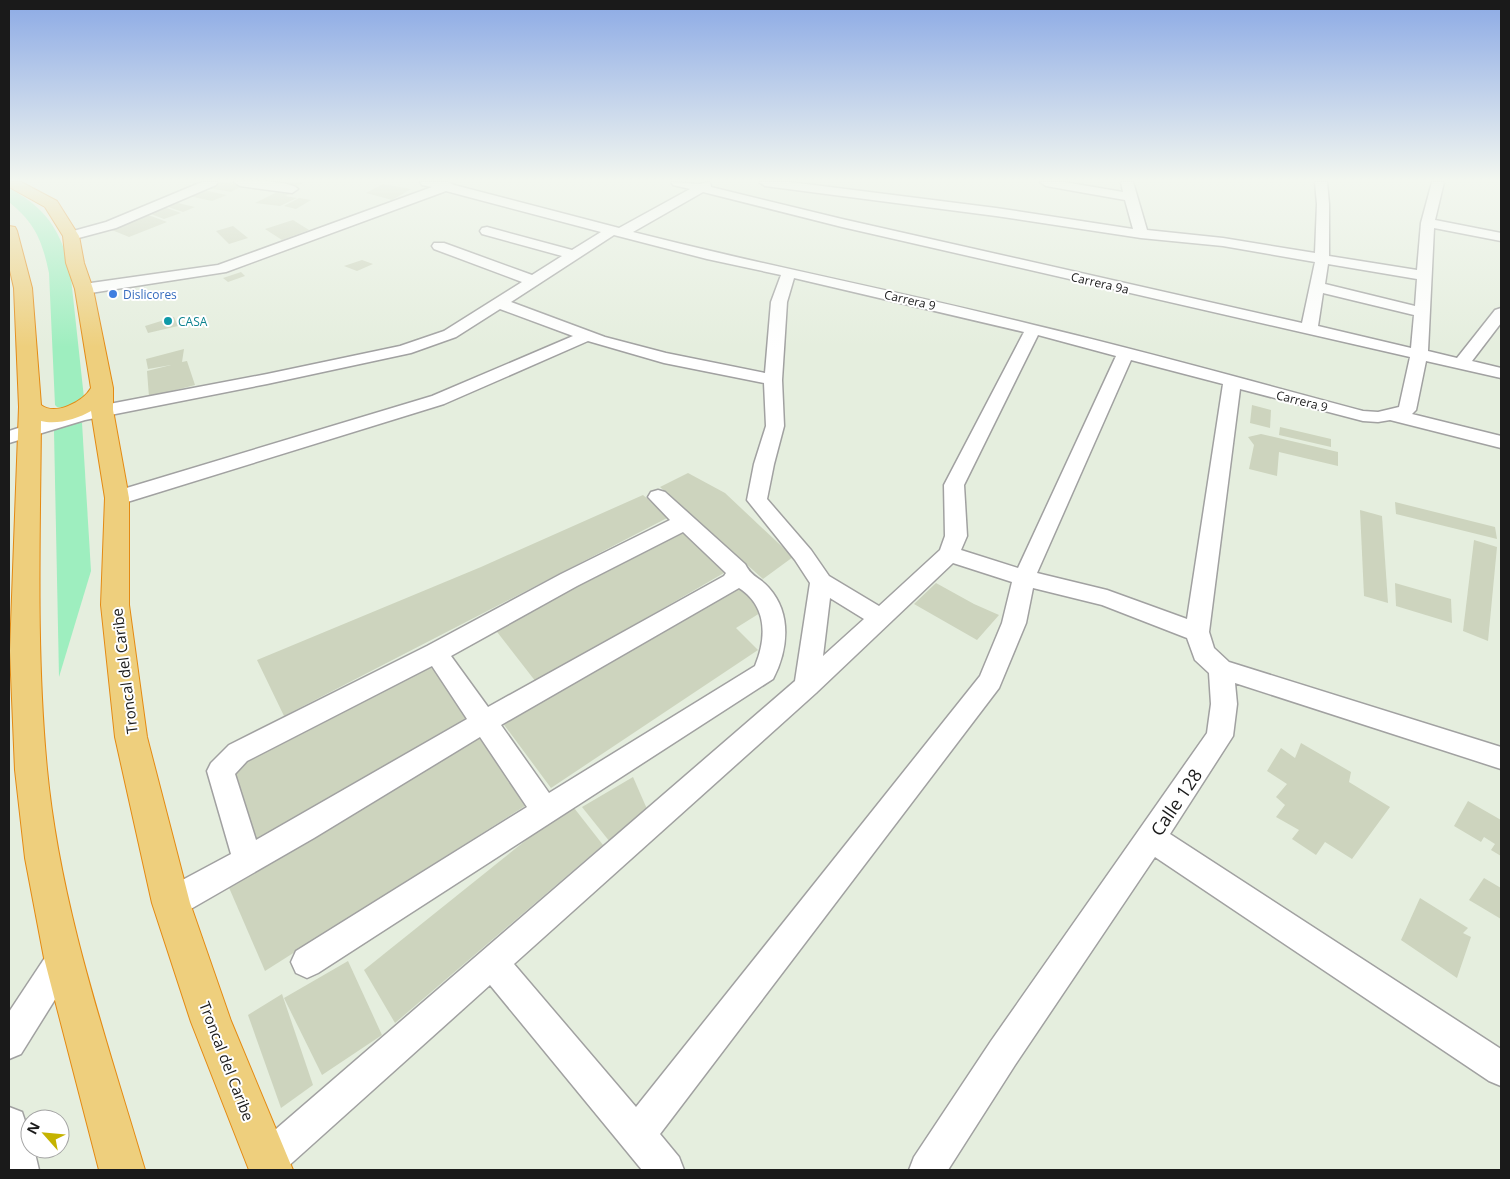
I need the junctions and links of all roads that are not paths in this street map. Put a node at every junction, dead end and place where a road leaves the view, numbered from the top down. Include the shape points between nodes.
1 (71, 237) edge
2 (307, 237) edge
3 (509, 237) edge
4 (606, 237) edge
5 (640, 237) edge
6 (903, 237) edge
7 (1172, 237) edge
8 (1322, 237) edge
9 (1427, 237) edge
10 (10, 242) edge
11 (439, 246) dead end
12 (573, 255) junction
13 (1322, 260) junction
14 (789, 272) junction
15 (1424, 276) junction
16 (533, 281) junction
17 (1317, 287) junction
18 (84, 289) junction
19 (499, 303) junction
20 (1423, 313) junction
21 (1501, 313) edge
22 (1033, 329) junction
23 (1309, 330) junction
24 (587, 336) junction
25 (1126, 353) junction
26 (1419, 355) junction
27 (1461, 364) junction
28 (1501, 373) edge
29 (773, 380) junction
30 (1232, 383) junction
31 (102, 388) junction
32 (102, 410) junction
33 (1394, 414) junction
34 (22, 425) edge
35 (1501, 442) edge
36 (658, 497) dead end
37 (117, 498) junction
38 (684, 522) junction
39 (949, 554) junction
40 (737, 576) junction
41 (1024, 578) junction
42 (821, 582) junction
43 (881, 618) junction
44 (1197, 632) junction
45 (436, 653) junction
46 (1221, 669) junction
47 (808, 686) junction
48 (484, 722) junction
49 (1501, 758) edge
50 (546, 811) junction
51 (1152, 838) junction
52 (248, 861) junction
53 (171, 903) junction
54 (63, 958) junction
55 (307, 962) dead end
56 (492, 962) junction
57 (9, 1042) edge
58 (1501, 1069) edge
59 (9, 1125) edge
60 (637, 1135) junction
61 (269, 1166) edge
62 (21, 1170) edge
63 (122, 1170) edge
64 (666, 1170) edge
65 (927, 1170) edge

1 - 18 highway, Troncal del Caribe via 75,264
2 - 18 street via 220,269
3 - 12 street
4 - 12 street
5 - 14 street, Carrera 9
6 - 23 street, Carrera 9a
7 - 13 street via 1223,242
8 - 13 street
9 - 15 street
10 - 34 highway via 23,288
11 - 16 street
12 - 16 street
13 - 15 street
13 - 17 street
14 - 22 street, Carrera 9
14 - 29 street via 779,302
15 - 20 street
16 - 19 street
17 - 20 street
17 - 23 street
18 - 31 highway, Troncal del Caribe
19 - 24 street
19 - 32 street via 450,334 377,356
20 - 26 street
21 - 27 street
22 - 25 street, Carrera 9
22 - 39 street via 954,485 956,536
23 - 26 street, Carrera 9a
24 - 29 street via 664,358
24 - 37 street via 438,400
25 - 30 street, Carrera 9
25 - 41 street
26 - 27 street, Carrera 9a
26 - 33 street via 1407,410
27 - 28 street, Carrera 9a
29 - 42 street via 775,426 757,500
30 - 33 street, Carrera 9 via 1363,416
30 - 44 street
31 - 32 highway, Troncal del Caribe
31 - 34 highway via 90,403 60,415 34,413
32 - 34 street
32 - 37 highway, Troncal del Caribe
33 - 35 street
34 - 54 highway via 29,532 25,651 31,770 43,858
36 - 38 street
37 - 53 highway, Troncal del Caribe via 116,605 131,737
38 - 40 street via 738,570
38 - 45 street
39 - 41 street
39 - 43 street
40 - 48 street via 732,582
40 - 50 street via 760,592 771,608 773,645 764,672
41 - 44 street via 1107,598
41 - 60 street via 1014,623 990,681
42 - 43 street
42 - 47 street
43 - 47 street
44 - 46 street via 1204,653
45 - 48 street
45 - 52 street via 252,744 227,763 221,777
46 - 49 street
46 - 51 street, Calle 128 via 1224,704 1220,736
47 - 56 street
48 - 50 street
48 - 52 street
50 - 55 street
51 - 58 street
51 - 65 street, Calle 128 via 1003,1053
52 - 53 street
53 - 61 highway, Troncal del Caribe via 211,1022
54 - 57 street
54 - 63 highway
56 - 60 street
56 - 61 street
59 - 62 street
60 - 64 street

